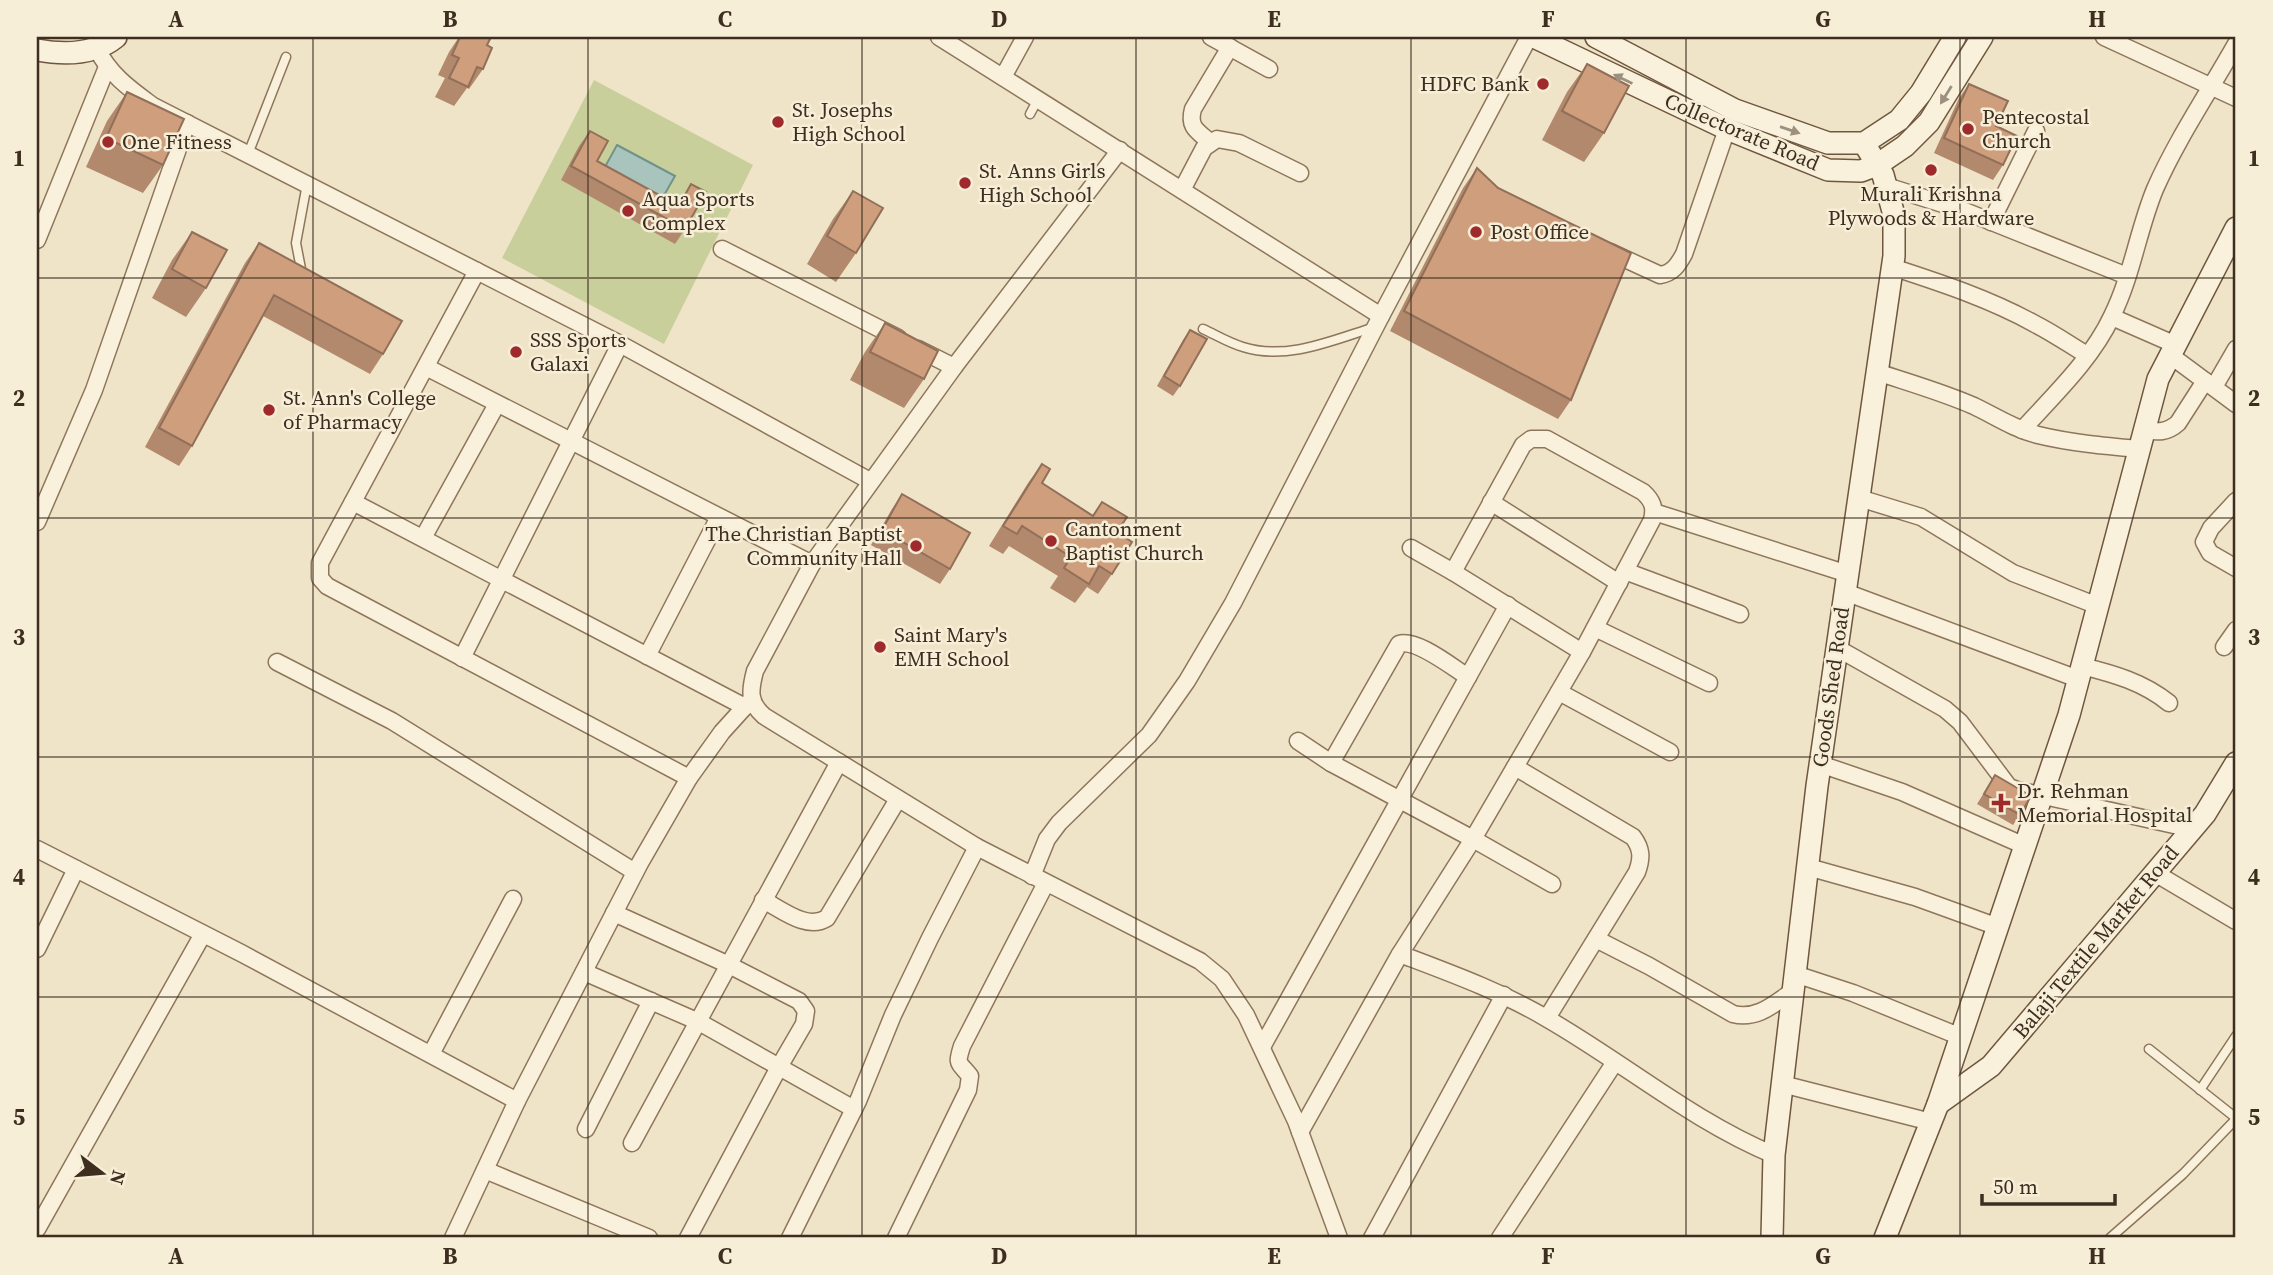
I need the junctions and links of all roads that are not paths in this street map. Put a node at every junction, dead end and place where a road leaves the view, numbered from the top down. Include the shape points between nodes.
1 (116, 37) edge
2 (939, 37) edge
3 (1026, 37) edge
4 (1211, 37) edge
5 (1532, 37) edge
6 (1982, 37) edge
7 (2104, 37) edge
8 (1603, 38) edge
9 (1952, 38) edge
10 (2236, 44) edge
11 (1230, 47) junction
12 (37, 50) edge
13 (286, 57) dead end
14 (102, 58) junction
15 (1595, 66) junction
16 (1269, 69) dead end
17 (1003, 77) junction
18 (2212, 87) junction
19 (2236, 98) edge
20 (187, 123) junction
21 (1727, 129) junction
22 (2036, 131) dead end
23 (1210, 142) junction
24 (1864, 143) junction
25 (1120, 150) junction
26 (248, 154) junction
27 (1877, 165) junction
28 (1300, 173) dead end
29 (307, 184) junction
30 (1886, 186) junction
31 (1182, 190) junction
32 (1991, 222) junction
33 (2236, 228) edge
34 (37, 240) edge
35 (1592, 243) edge
36 (722, 249) dead end
37 (1892, 267) junction
38 (477, 271) junction
39 (2127, 276) junction
40 (304, 285) edge
41 (2112, 317) junction
42 (1378, 322) junction
43 (1203, 329) dead end
44 (620, 344) junction
45 (2236, 349) edge
46 (2173, 350) junction
47 (2087, 355) junction
48 (426, 367) junction
49 (954, 367) junction
50 (1877, 372) junction
51 (2209, 384) junction
52 (497, 404) junction
53 (2236, 404) edge
54 (2022, 430) junction
55 (2142, 439) junction
56 (570, 442) junction
57 (870, 481) junction
58 (1859, 498) junction
59 (2236, 501) edge
60 (353, 502) junction
61 (1492, 502) junction
62 (1654, 512) junction
63 (719, 517) junction
64 (37, 522) edge
65 (423, 538) junction
66 (1411, 548) dead end
67 (812, 564) junction
68 (2236, 568) edge
69 (1453, 572) junction
70 (1622, 577) junction
71 (501, 579) junction
72 (1846, 583) junction
73 (1508, 606) junction
74 (2098, 606) junction
75 (1740, 614) dead end
76 (1595, 628) junction
77 (2236, 630) edge
78 (2224, 647) dead end
79 (1837, 648) junction
80 (1582, 652) junction
81 (647, 656) junction
82 (462, 658) junction
83 (277, 662) dead end
84 (2080, 672) junction
85 (1468, 677) junction
86 (1709, 683) dead end
87 (1559, 692) junction
88 (748, 703) junction
89 (2169, 703) dead end
90 (1298, 741) dead end
91 (1670, 752) dead end
92 (839, 762) junction
93 (1331, 763) junction
94 (2236, 763) edge
95 (1820, 764) junction
96 (1515, 767) junction
97 (689, 778) junction
98 (2040, 796) junction
99 (898, 799) junction
100 (1400, 799) junction
101 (2192, 829) junction
102 (1473, 839) junction
103 (2025, 846) junction
104 (977, 847) junction
105 (37, 849) edge
106 (1808, 867) junction
107 (76, 869) junction
108 (635, 872) junction
109 (2155, 873) junction
110 (1039, 880) junction
111 (1552, 884) dead end
112 (513, 899) dead end
113 (763, 900) junction
114 (614, 913) junction
115 (2236, 921) edge
116 (1997, 927) junction
117 (203, 934) junction
118 (1596, 939) junction
119 (37, 949) edge
120 (1400, 954) junction
121 (729, 965) junction
122 (584, 972) junction
123 (1794, 983) junction
124 (1504, 995) junction
125 (651, 1001) junction
126 (1547, 1018) junction
127 (699, 1023) junction
128 (2236, 1036) edge
129 (1961, 1037) junction
130 (1262, 1048) junction
131 (2149, 1049) dead end
132 (431, 1054) junction
133 (1615, 1062) junction
134 (779, 1067) junction
135 (1782, 1084) junction
136 (2200, 1090) junction
137 (517, 1101) junction
138 (854, 1109) junction
139 (1935, 1113) junction
140 (2236, 1119) edge
141 (586, 1129) dead end
142 (1300, 1132) junction
143 (632, 1143) dead end
144 (1774, 1155) junction
145 (485, 1170) junction
146 (37, 1229) edge
147 (453, 1238) edge
148 (649, 1238) edge
149 (688, 1238) edge
150 (790, 1238) edge
151 (896, 1238) edge
152 (1339, 1238) edge
153 (1372, 1238) edge
154 (1500, 1238) edge
155 (1772, 1238) edge
156 (1885, 1238) edge
157 (2110, 1238) edge

1 - 14 street
2 - 17 street
3 - 17 street
4 - 11 street
5 - 15 street, Collectorate Road
5 - 42 street via 1462,178
6 -> 27 street, Collectorate Road via 1929,122
7 - 18 street
8 - 15 lane
8 -> 24 street, Collectorate Road via 1735,110 1828,143
9 - 24 street via 1921,93 1899,120
10 - 18 street
11 - 16 street
11 - 23 street via 1191,115 1192,126
12 - 14 street
13 - 26 lane
14 - 20 street via 127,87
14 - 34 street
21 -> 15 street, Collectorate Road
17 - 25 street via 1034,106
18 - 19 street
18 - 39 street via 2154,192
20 - 26 street
20 - 64 street via 94,390
21 - 27 street, Collectorate Road via 1828,170 1861,171
21 - 35 street via 1684,254 1670,272 1654,274
22 - 32 street
23 - 28 street via 1225,139 1239,143
23 - 31 street
24 - 27 street, Goods Shed Road
25 - 31 street
25 - 49 street
26 - 29 street
27 - 30 street, Goods Shed Road
29 - 38 street
29 - 40 lane via 296,243
30 - 32 street
30 - 37 street, Goods Shed Road via 1894,215
31 - 42 street
32 - 39 street
33 - 46 street
36 - 49 street
37 - 47 street via 2002,307
37 - 50 street, Goods Shed Road
38 - 44 street
38 - 48 street
39 - 41 street
41 - 46 street
41 - 47 street
42 - 43 lane via 1281,352 1242,347
42 - 110 street via 1233,603 1187,681 1149,735 1047,839
44 - 56 street
44 - 57 street
45 - 51 street
46 - 51 street
46 - 55 street via 2158,379
47 - 54 street
48 - 52 street
48 - 60 street
49 - 57 street
50 - 54 street via 1947,395
50 - 58 street, Goods Shed Road
51 - 53 street
51 - 55 street via 2178,424
52 - 56 street
52 - 65 street
54 - 55 street via 2069,442
55 - 74 street
56 - 63 street
56 - 71 street
57 - 67 street
58 - 72 street, Goods Shed Road
58 - 74 street via 1922,517 2013,573
59 - 68 street via 2204,542 2210,553
60 - 65 street
60 - 82 street via 320,563 320,578 327,586
61 - 62 street via 1523,445 1539,438 1643,492 1651,499
61 - 69 street
61 - 70 street
62 - 70 street
62 - 72 street
63 - 67 street
63 - 81 street
65 - 71 street
66 - 69 street
67 - 88 street via 755,671
69 - 73 street
70 - 75 street
70 - 76 street
71 - 81 street
71 - 82 street
72 - 79 street, Goods Shed Road
72 - 84 street
73 - 80 street
73 - 85 street
74 - 84 street
76 - 80 street
76 - 86 street
77 - 78 street
79 - 95 street, Goods Shed Road
79 - 98 street via 1945,709 2009,787
80 - 87 street
81 - 88 street
82 - 97 street
83 - 108 street via 393,721
84 - 89 street via 2135,681
84 - 98 street
85 - 93 street via 1417,645 1399,644
85 - 100 street
87 - 91 street
87 - 96 street
88 - 92 street
88 - 97 street
90 - 93 street
92 - 99 street
92 - 113 street
93 - 100 street
94 - 101 street, Balaji Textile Market Road
95 - 103 street via 1902,792
95 - 106 street, Goods Shed Road
96 - 102 street
96 - 118 street via 1633,837 1639,845 1642,853 1637,872
97 - 108 street
98 - 101 street
98 - 103 street
99 - 104 street
99 - 113 street via 827,918 805,922
100 - 102 street
100 - 130 street
101 - 109 street, Balaji Textile Market Road
102 - 111 street
102 - 120 street
103 - 116 street
104 - 110 street
104 - 138 street via 893,1015
105 - 107 street
106 - 116 street via 1915,897
106 - 123 street, Goods Shed Road
107 - 117 street
107 - 119 street
108 - 114 street
109 - 115 street
109 - 139 street, Balaji Textile Market Road via 1991,1066
110 - 130 street via 1200,961 1222,979
110 - 151 street via 962,1046 958,1062 970,1076 968,1090
112 - 132 street
113 - 121 street
114 - 121 street
114 - 122 street
116 - 129 street
117 - 132 street
117 - 146 street
118 - 123 street via 1733,1014 1762,1012
118 - 126 street
120 - 124 street
120 - 142 street
121 - 127 street
121 - 134 street via 804,1006 804,1024
122 - 125 street
122 - 137 street
123 - 129 street via 1853,993
123 - 135 street, Goods Shed Road
124 - 126 street
124 - 153 street
125 - 127 street
125 - 141 street
126 - 133 street
127 - 134 street
127 - 143 street
128 - 136 lane
129 - 139 street
130 - 142 street
131 - 136 lane
132 - 137 street
133 - 144 street via 1728,1133
133 - 154 street
134 - 138 street
134 - 149 street
135 - 139 street
135 - 144 street, Goods Shed Road
136 - 140 lane
137 - 145 street
138 - 150 street
139 - 156 street
140 - 157 lane
142 - 152 street
144 - 155 street, Goods Shed Road
145 - 147 street
145 - 148 street

